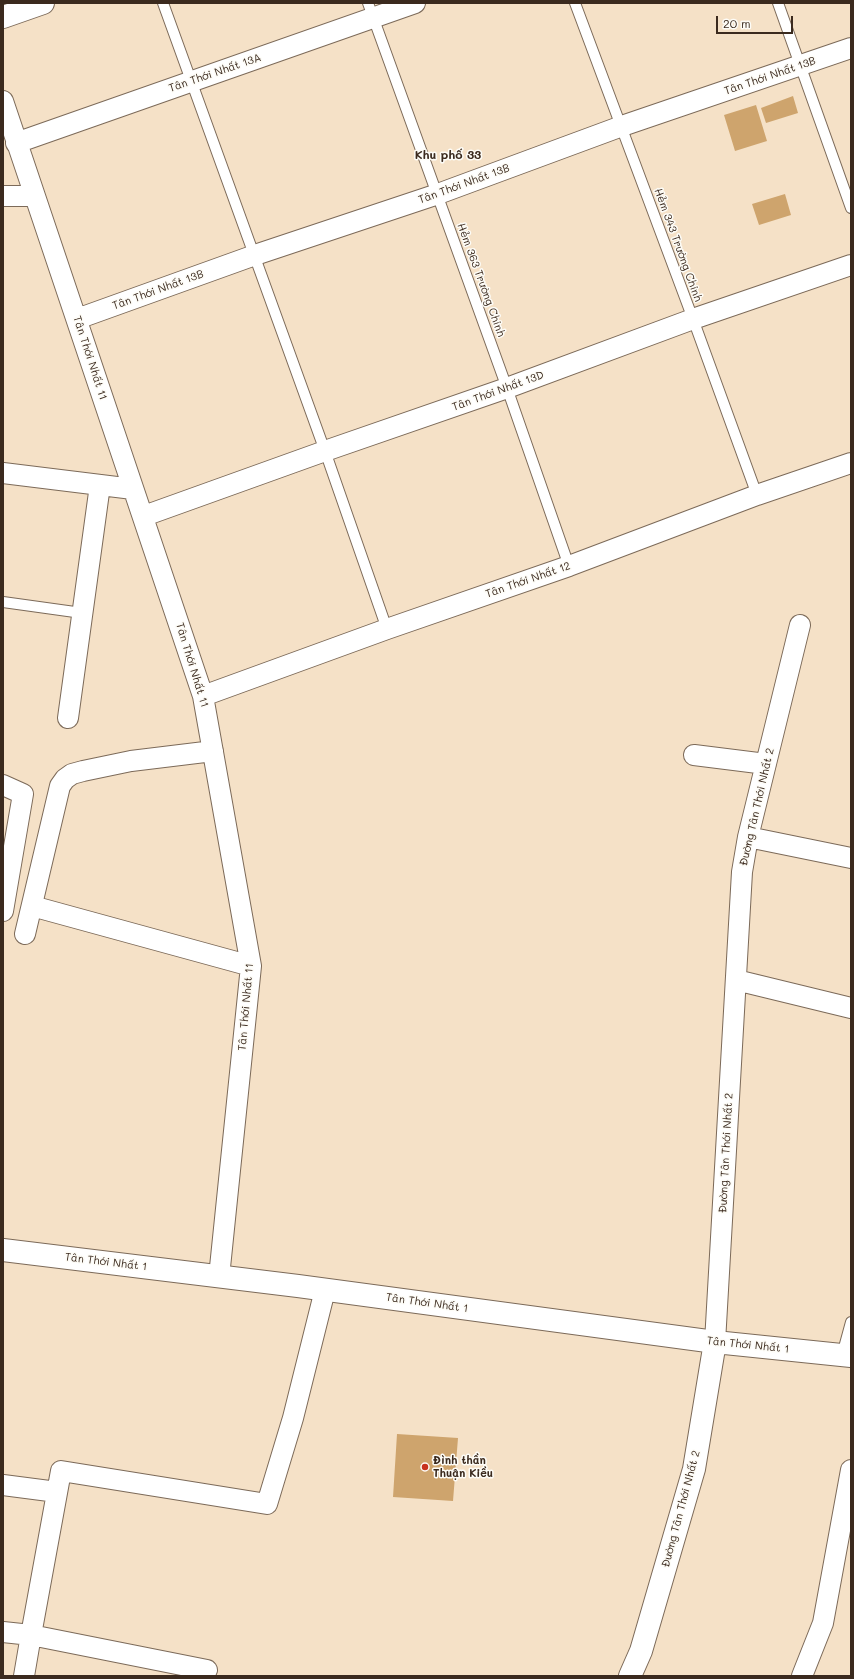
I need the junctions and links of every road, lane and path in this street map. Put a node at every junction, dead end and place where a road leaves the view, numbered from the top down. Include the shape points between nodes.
1 (43, 3) edge
2 (163, 3) edge
3 (415, 3) edge
4 (575, 3) edge
5 (778, 3) edge
6 (371, 11) edge
7 (3, 18) edge
8 (851, 48) edge
9 (801, 66) junction
10 (191, 81) junction
11 (3, 101) edge
12 (622, 126) junction
13 (16, 143) junction
14 (438, 194) junction
15 (3, 196) edge
16 (34, 196) junction
17 (851, 208) edge
18 (255, 256) junction
19 (851, 265) edge
20 (77, 319) junction
21 (693, 319) junction
22 (507, 388) junction
23 (325, 451) junction
24 (851, 463) edge
25 (3, 473) edge
26 (100, 485) junction
27 (133, 489) junction
28 (757, 495) junction
29 (144, 516) junction
30 (569, 566) junction
31 (3, 602) edge
32 (82, 613) junction
33 (800, 625) dead end
34 (387, 629) junction
35 (203, 696) junction
36 (68, 718) dead end
37 (213, 751) junction
38 (694, 755) dead end
39 (766, 764) junction
40 (3, 785) edge
41 (748, 836) junction
42 (851, 858) edge
43 (32, 906) junction
44 (3, 911) edge
45 (25, 934) dead end
46 (251, 966) junction
47 (736, 980) junction
48 (851, 1008) edge
49 (3, 1250) edge
50 (219, 1277) junction
51 (325, 1290) junction
52 (851, 1322) edge
53 (714, 1342) junction
54 (846, 1355) edge
55 (851, 1470) edge
56 (3, 1485) edge
57 (57, 1492) junction
58 (3, 1632) edge
59 (32, 1635) junction
60 (206, 1673) edge
61 (24, 1676) edge
62 (630, 1676) edge
63 (802, 1676) edge

1 - 7 street
2 - 10 lane
3 - 6 street, Tân Thới Nhất 13A
4 - 12 lane, Hẻm 343 Trường Chinh
5 - 9 lane
6 - 10 street, Tân Thới Nhất 13A
6 - 14 lane, Hẻm 363 Trường Chinh
8 - 9 street, Tân Thới Nhất 13B
9 - 12 street, Tân Thới Nhất 13B
9 - 17 lane
10 - 13 street, Tân Thới Nhất 13A
10 - 18 lane
11 - 13 street, Tân Thới Nhất 11
12 - 14 street, Tân Thới Nhất 13B
12 - 21 lane, Hẻm 343 Trường Chinh
13 - 16 street, Tân Thới Nhất 11
14 - 18 street, Tân Thới Nhất 13B
14 - 22 lane, Hẻm 363 Trường Chinh
15 - 16 street
16 - 20 street, Tân Thới Nhất 11
18 - 20 street, Tân Thới Nhất 13B
18 - 23 lane
19 - 21 street, Tân Thới Nhất 13D
20 - 27 street, Tân Thới Nhất 11
21 - 22 street, Tân Thới Nhất 13D
21 - 28 lane, Hẻm 343 Trường Chinh
22 - 23 street, Tân Thới Nhất 13D
22 - 30 lane, Hẻm 363 Trường Chinh
23 - 29 street, Tân Thới Nhất 13D
23 - 34 lane
24 - 28 street, Tân Thới Nhất 12
25 - 26 street
26 - 27 street
26 - 32 street
27 - 29 street, Tân Thới Nhất 11
28 - 30 street, Tân Thới Nhất 12
29 - 35 street, Tân Thới Nhất 11
30 - 34 street, Tân Thới Nhất 12
31 - 32 lane
32 - 36 street
33 - 39 street, Đường Tân Thới Nhất 2
34 - 35 street, Tân Thới Nhất 12
35 - 37 street, Tân Thới Nhất 11
37 - 43 street via 131,761 90,769 72,774 65,779 60,786
37 - 46 street, Tân Thới Nhất 11
38 - 39 street
39 - 41 street, Đường Tân Thới Nhất 2
40 - 44 street via 23,794
41 - 42 street
41 - 47 street, Đường Tân Thới Nhất 2 via 742,872
43 - 45 street
43 - 46 street
46 - 50 street, Tân Thới Nhất 11
47 - 48 street
47 - 53 street, Đường Tân Thới Nhất 2
49 - 50 street, Tân Thới Nhất 1
50 - 51 street, Tân Thới Nhất 1
51 - 53 street, Tân Thới Nhất 1
51 - 57 street via 293,1418 267,1504 61,1470
52 - 54 lane
53 - 54 street, Tân Thới Nhất 1
53 - 62 street, Đường Tân Thới Nhất 2 via 694,1469 641,1651
55 - 63 street via 823,1624
56 - 57 street
57 - 59 street
58 - 59 street
59 - 60 street
59 - 61 street

